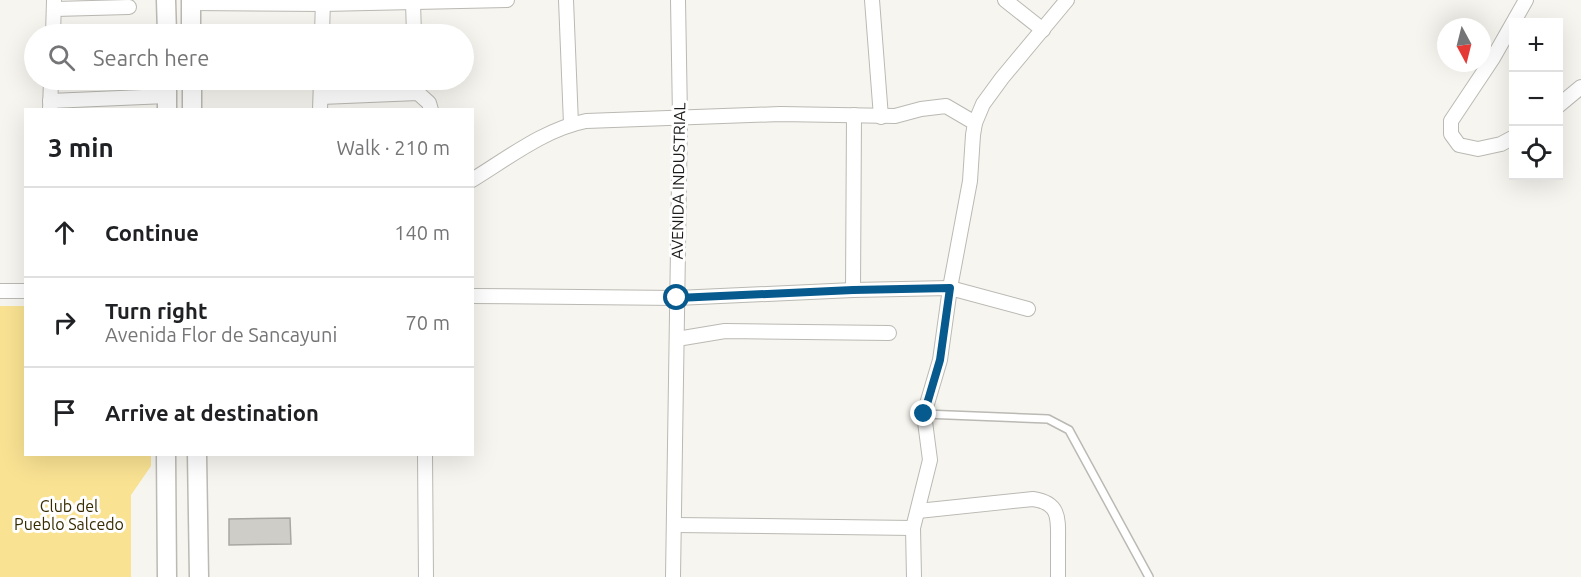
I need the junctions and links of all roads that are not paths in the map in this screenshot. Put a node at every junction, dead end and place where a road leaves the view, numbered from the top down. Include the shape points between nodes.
1 (166, 0) edge
2 (507, 0) edge
3 (566, 0) edge
4 (678, 0) edge
5 (872, 0) edge
6 (1005, 0) edge
7 (1067, 0) edge
8 (1526, 0) edge
9 (190, 2) edge
10 (323, 2) edge
11 (412, 3) junction
12 (54, 5) edge
13 (129, 7) dead end
14 (53, 24) edge
15 (167, 24) edge
16 (191, 24) edge
17 (322, 24) edge
18 (413, 24) edge
19 (1043, 30) junction
20 (1581, 87) edge
21 (51, 90) edge
22 (192, 90) edge
23 (394, 90) edge
24 (420, 90) edge
25 (167, 95) edge
26 (1563, 102) edge
27 (320, 103) edge
28 (50, 105) edge
29 (192, 108) edge
30 (430, 108) edge
31 (854, 115) junction
32 (680, 117) junction
33 (881, 117) junction
34 (975, 123) junction
35 (571, 124) junction
36 (1509, 140) edge
37 (474, 179) edge
38 (950, 288) junction
39 (853, 290) junction
40 (0, 291) edge
41 (24, 291) edge
42 (474, 296) edge
43 (677, 298) junction
44 (1028, 309) dead end
45 (889, 333) dead end
46 (677, 339) junction
47 (924, 414) junction
48 (166, 456) edge
49 (197, 456) edge
50 (425, 456) edge
51 (918, 511) junction
52 (675, 525) junction
53 (913, 528) junction
54 (166, 577) edge
55 (199, 577) edge
56 (426, 577) edge
57 (673, 577) edge
58 (914, 577) edge
59 (1058, 577) edge
60 (1149, 577) edge

1 - 15 street
2 - 11 street
3 - 35 street
4 - 32 street, AVENIDA INDUSTRIAL
5 - 33 street
6 - 19 street
7 - 19 street
8 - 36 street via 1451,121 1451,134 1459,145 1478,149
9 - 10 street
9 - 16 street
10 - 11 street
10 - 17 street
11 - 18 street
12 - 13 street
12 - 14 street
19 - 34 street via 982,104
20 - 26 street
21 - 28 street
22 - 29 street
23 - 27 street
24 - 30 street
25 - 28 street
31 - 32 street
31 - 33 street
31 - 39 street
32 - 35 street
32 - 43 street, AVENIDA INDUSTRIAL
33 - 34 street via 946,106
34 - 38 street via 970,182
35 - 37 street
38 - 39 street
38 - 44 street
38 - 47 street via 940,360
39 - 43 street
40 - 41 street
42 - 43 street
43 - 46 street, AVENIDA INDUSTRIAL
45 - 46 street via 725,331
46 - 52 street, AVENIDA INDUSTRIAL
47 - 51 street via 930,460
47 - 60 lane via 1048,419 1069,430
48 - 54 street
49 - 55 street
50 - 56 street
51 - 53 street
51 - 59 street via 1044,501 1058,516
52 - 53 street
52 - 57 street, AVENIDA INDUSTRIAL
53 - 58 street

